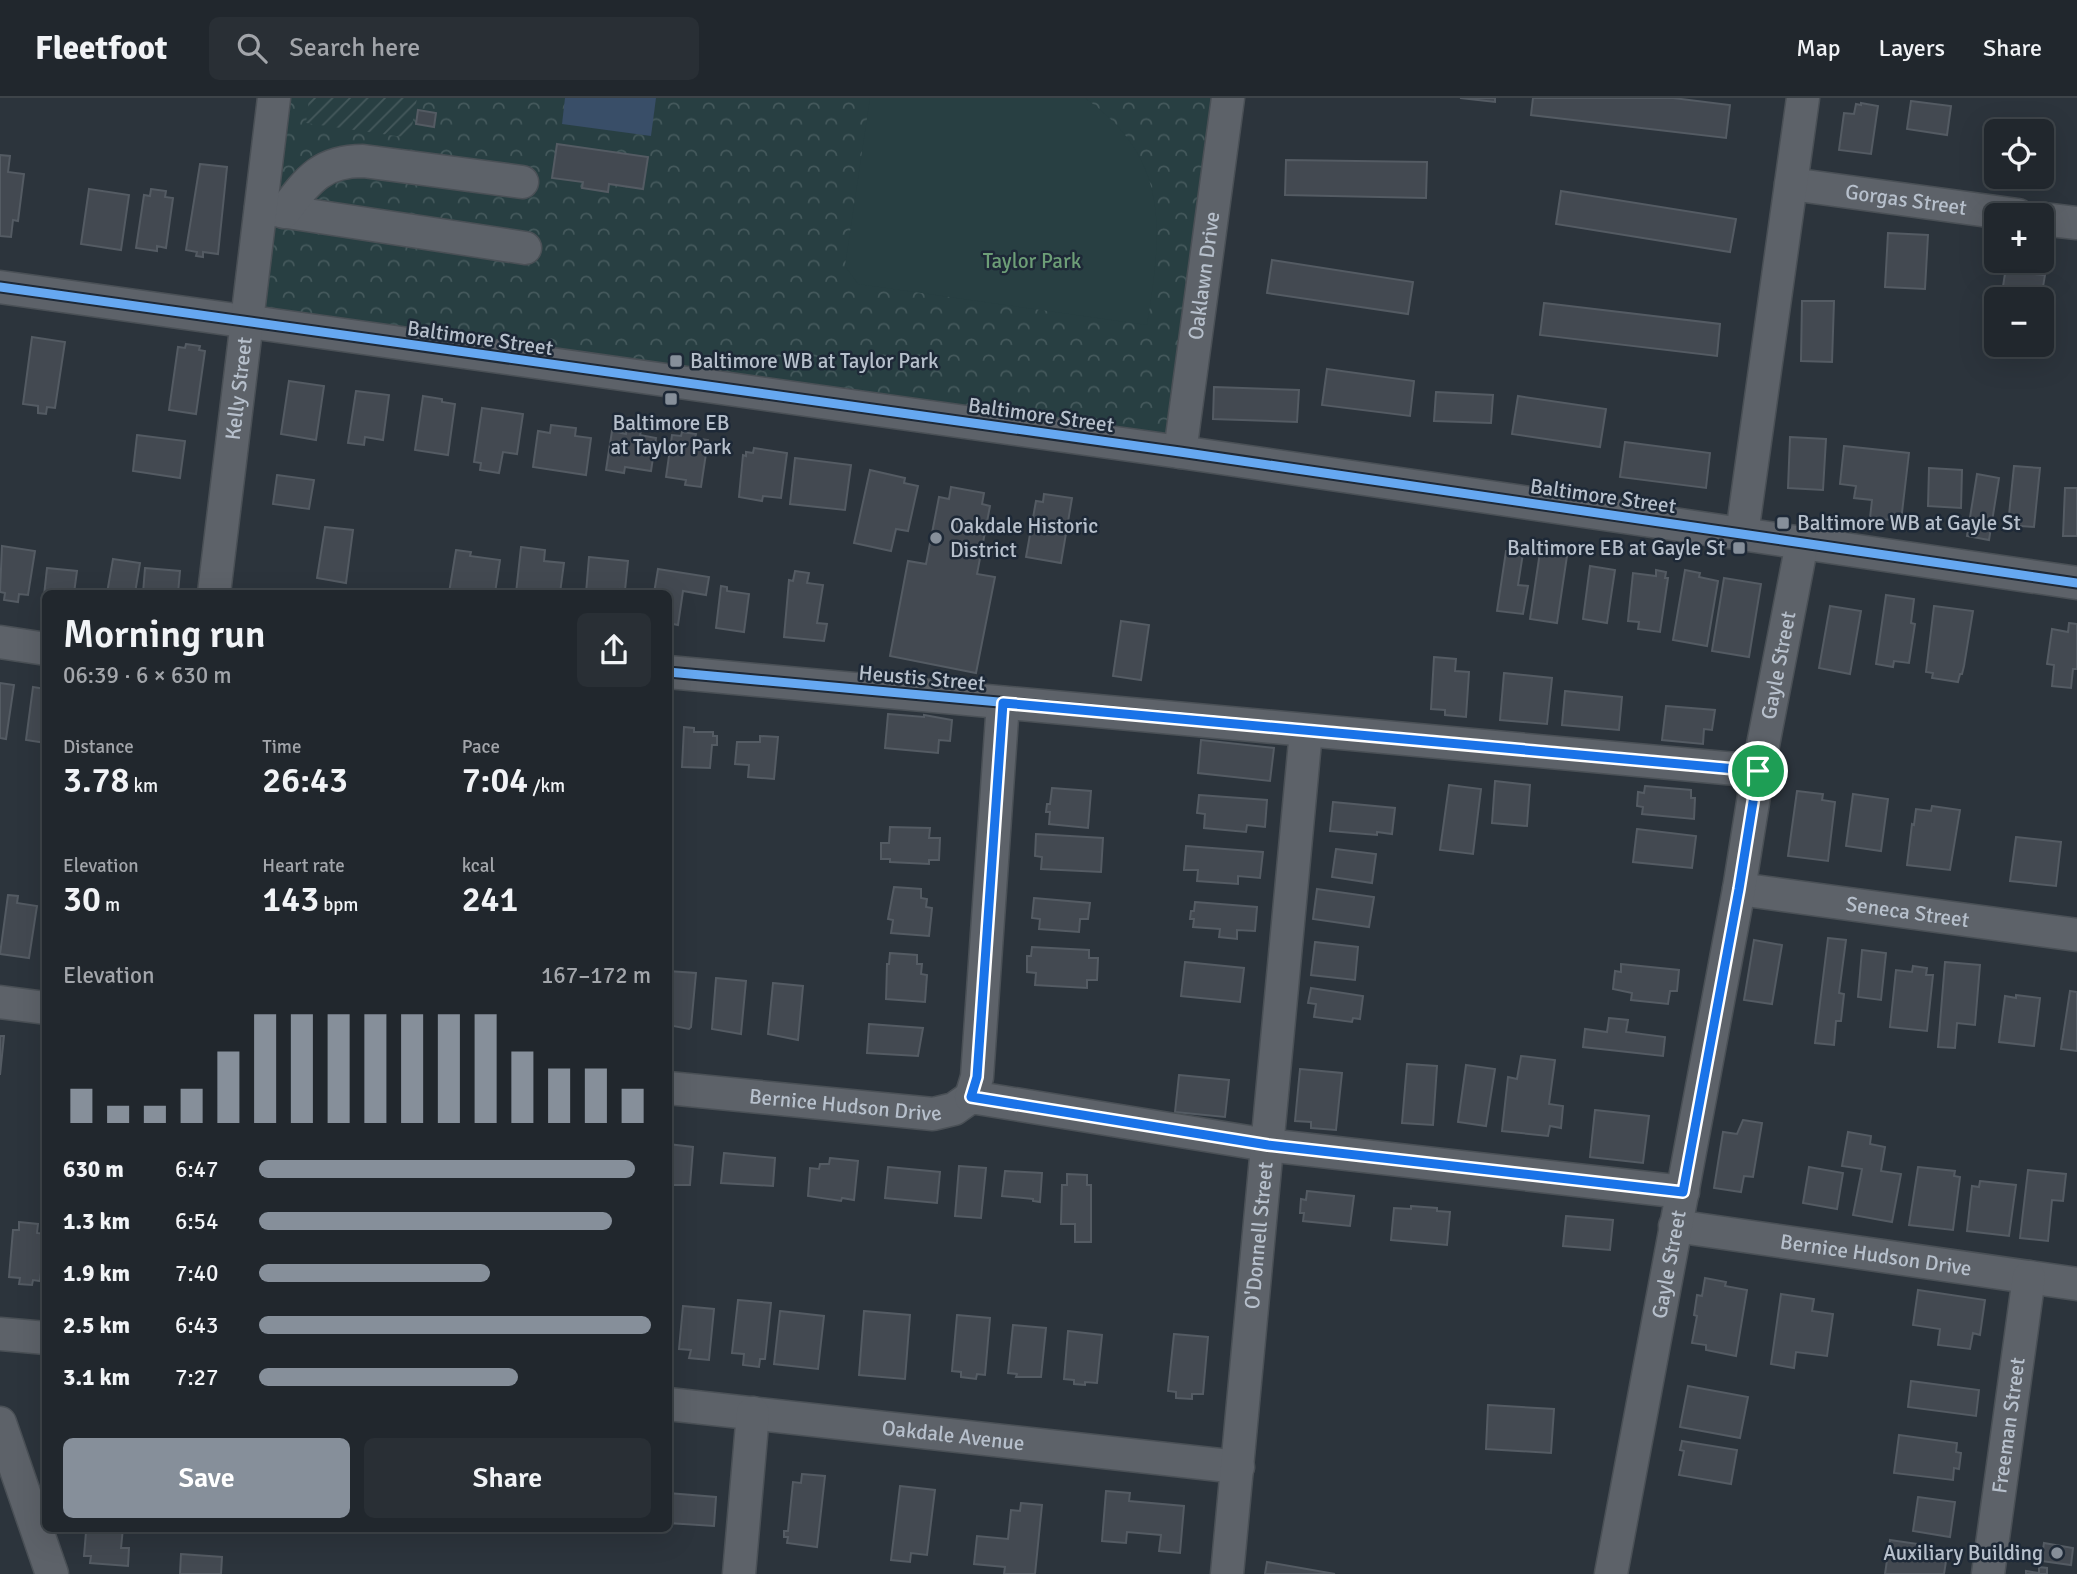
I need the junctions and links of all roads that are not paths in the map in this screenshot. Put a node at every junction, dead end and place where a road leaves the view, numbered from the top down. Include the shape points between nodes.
1 (274, 98) edge
2 (1228, 98) edge
3 (1803, 98) edge
4 (522, 182) dead end
5 (1791, 184) junction
6 (273, 210) junction
7 (1984, 210) edge
8 (2054, 220) edge
9 (2077, 223) edge
10 (525, 248) dead end
11 (0, 287) edge
12 (247, 323) junction
13 (1180, 452) junction
14 (1742, 534) junction
15 (1802, 543) junction
16 (2077, 583) edge
17 (214, 590) edge
18 (0, 642) edge
19 (42, 648) edge
20 (672, 671) edge
21 (1003, 703) junction
22 (1306, 731) junction
23 (1758, 771) junction
24 (1739, 889) junction
25 (2077, 935) edge
26 (0, 1002) edge
27 (42, 1007) edge
28 (672, 1088) edge
29 (971, 1097) junction
30 (1268, 1145) junction
31 (1683, 1192) junction
32 (1675, 1226) junction
33 (2029, 1277) junction
34 (2077, 1284) edge
35 (0, 1334) edge
36 (42, 1338) edge
37 (672, 1405) edge
38 (752, 1413) junction
39 (0, 1423) edge
40 (7, 1463) edge
41 (1238, 1466) junction
42 (52, 1574) edge
43 (739, 1574) edge
44 (1227, 1574) edge
45 (1611, 1574) edge
46 (1987, 1574) edge

1 - 6 street, Kelly Street
2 - 13 street, Oaklawn Drive
3 - 5 street
4 - 6 street via 345,160 318,172
5 - 7 street, Gorgas Street
5 - 14 street
6 - 10 street
6 - 12 street, Kelly Street
8 - 9 street
11 - 12 street, Baltimore Street
12 - 13 street, Baltimore Street
12 - 17 street, Kelly Street
13 - 14 street, Baltimore Street
14 - 15 street, Baltimore Street
15 - 16 street, Baltimore Street
15 - 23 street, Gayle Street
18 - 19 street
20 - 21 street, Heustis Street
21 - 22 street, Heustis Street
21 - 29 street via 977,1077
22 - 23 street, Heustis Street
22 - 30 street, O'Donnell Street
23 - 24 street, Gayle Street
24 - 25 street, Seneca Street
24 - 31 street, Gayle Street
26 - 27 street
28 - 29 street, Bernice Hudson Drive via 933,1114 954,1109
29 - 30 street, Bernice Hudson Drive
30 - 31 street, Bernice Hudson Drive
30 - 41 street, O'Donnell Street
31 - 32 street, Gayle Street
32 - 33 street, Bernice Hudson Drive
32 - 45 street, Gayle Street
33 - 34 street, Bernice Hudson Drive
33 - 46 street, Freeman Street
35 - 36 street
37 - 38 street, Oakdale Avenue
38 - 41 street, Oakdale Avenue
38 - 43 street
39 - 40 street
40 - 42 street
41 - 44 street, O'Donnell Street

